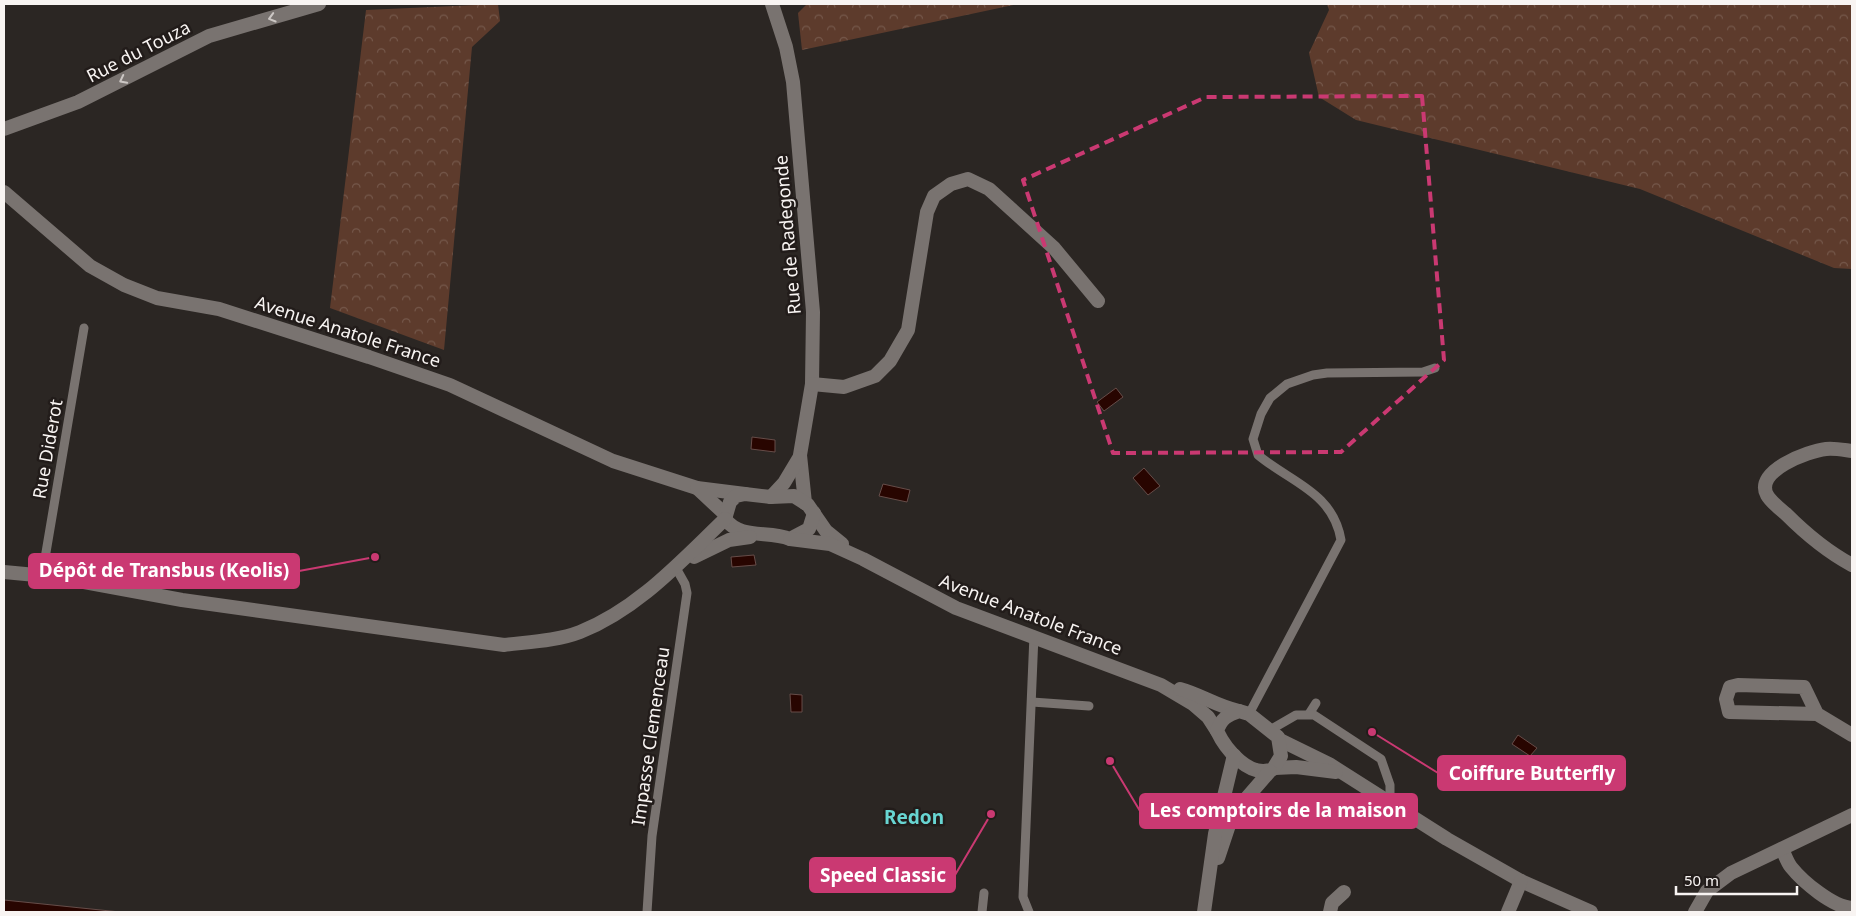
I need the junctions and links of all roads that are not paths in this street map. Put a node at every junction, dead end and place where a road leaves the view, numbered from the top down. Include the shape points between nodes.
1 (319, 4) edge
2 (773, 6) edge
3 (4, 129) edge
4 (4, 192) edge
5 (1098, 301) dead end
6 (84, 328) dead end
7 (1435, 368) dead end
8 (812, 384) junction
9 (1852, 451) edge
10 (800, 455) junction
11 (697, 488) junction
12 (745, 494) junction
13 (771, 497) junction
14 (809, 508) junction
15 (725, 517) junction
16 (763, 535) junction
17 (790, 539) junction
18 (863, 558) junction
19 (1852, 565) edge
20 (676, 568) junction
21 (4, 572) edge
22 (42, 576) junction
23 (1034, 635) junction
24 (1161, 685) junction
25 (1032, 702) junction
26 (1316, 703) dead end
27 (1090, 706) dead end
28 (1244, 712) junction
29 (1309, 714) junction
30 (1818, 714) junction
31 (1217, 731) junction
32 (1852, 734) edge
33 (1275, 735) junction
34 (1234, 755) junction
35 (1273, 769) junction
36 (1346, 774) junction
37 (1390, 802) junction
38 (1852, 816) edge
39 (1782, 849) junction
40 (1522, 881) junction
41 (1209, 882) junction
42 (1344, 892) dead end
43 (984, 894) dead end
44 (1852, 908) edge
45 (647, 912) edge
46 (982, 912) edge
47 (1029, 912) edge
48 (1204, 912) edge
49 (1330, 912) edge
50 (1508, 912) edge
51 (1591, 912) edge
52 (1695, 912) edge

1 -> 3 street, Rue du Touza via 209,36 78,102
2 - 8 street, Rue de Radegonde via 786,47 797,120 813,312
4 - 11 street, Avenue Anatole France via 90,266 124,285 156,298 219,310 268,324 450,385 613,461
5 - 8 street via 1054,248 989,189 968,180 951,184 934,196 927,212 908,330 890,361 875,376 844,387
6 - 22 lane, Rue Diderot
7 - 28 lane via 1423,372 1313,375 1287,384 1264,406 1253,438 1258,456 1307,487 1326,506 1339,525 1342,540
8 - 10 street, Rue de Radegonde
9 - 19 street via 1826,449 1802,455 1768,477 1765,487 1767,495 1816,544
10 - 13 street, Rue de Radegonde via 784,483
10 - 14 street, Rue de Radegonde
11 - 12 street, Avenue Anatole France
11 - 15 street, Avenue Anatole France
12 - 13 street, Avenue Anatole France
12 - 15 street via 733,498
13 - 14 street, Avenue Anatole France via 794,496
14 - 17 street via 809,528
14 - 18 street, Avenue Anatole France via 832,537
15 - 16 street, Avenue Anatole France via 737,531
15 - 20 street
16 - 17 street, Avenue Anatole France
16 - 20 street via 729,540
17 - 18 street, Avenue Anatole France via 830,544
18 - 23 street, Avenue Anatole France via 956,608
20 - 22 street via 612,615 579,633 504,645 182,600
20 - 45 lane, Impasse Clemenceau via 687,594 652,836
21 - 22 street
23 - 24 street, Avenue Anatole France
23 - 25 lane
24 - 28 street, Avenue Anatole France
24 - 31 street, Avenue Anatole France via 1193,704 1208,717
25 - 27 lane
25 - 47 lane via 1023,897
26 - 29 lane
28 - 31 street via 1223,719
28 - 33 street
29 - 33 lane via 1296,715
29 - 37 lane via 1381,759 1390,785
30 - 30 street via 1804,686 1738,685 1730,687 1726,699 1729,712
30 - 32 street
31 - 34 street, Avenue Anatole France
33 - 35 street via 1281,756
33 - 36 street
34 - 35 street, Avenue Anatole France via 1256,772
34 - 41 street via 1215,834
35 - 36 street, Avenue Anatole France via 1318,769
35 - 41 street via 1231,819
36 - 37 street
37 - 40 street
38 - 39 street
39 - 44 street via 1790,866 1828,899
39 - 52 street via 1714,884
40 - 50 street
40 - 51 street
41 - 48 street
42 - 49 street via 1332,903
43 - 46 lane

